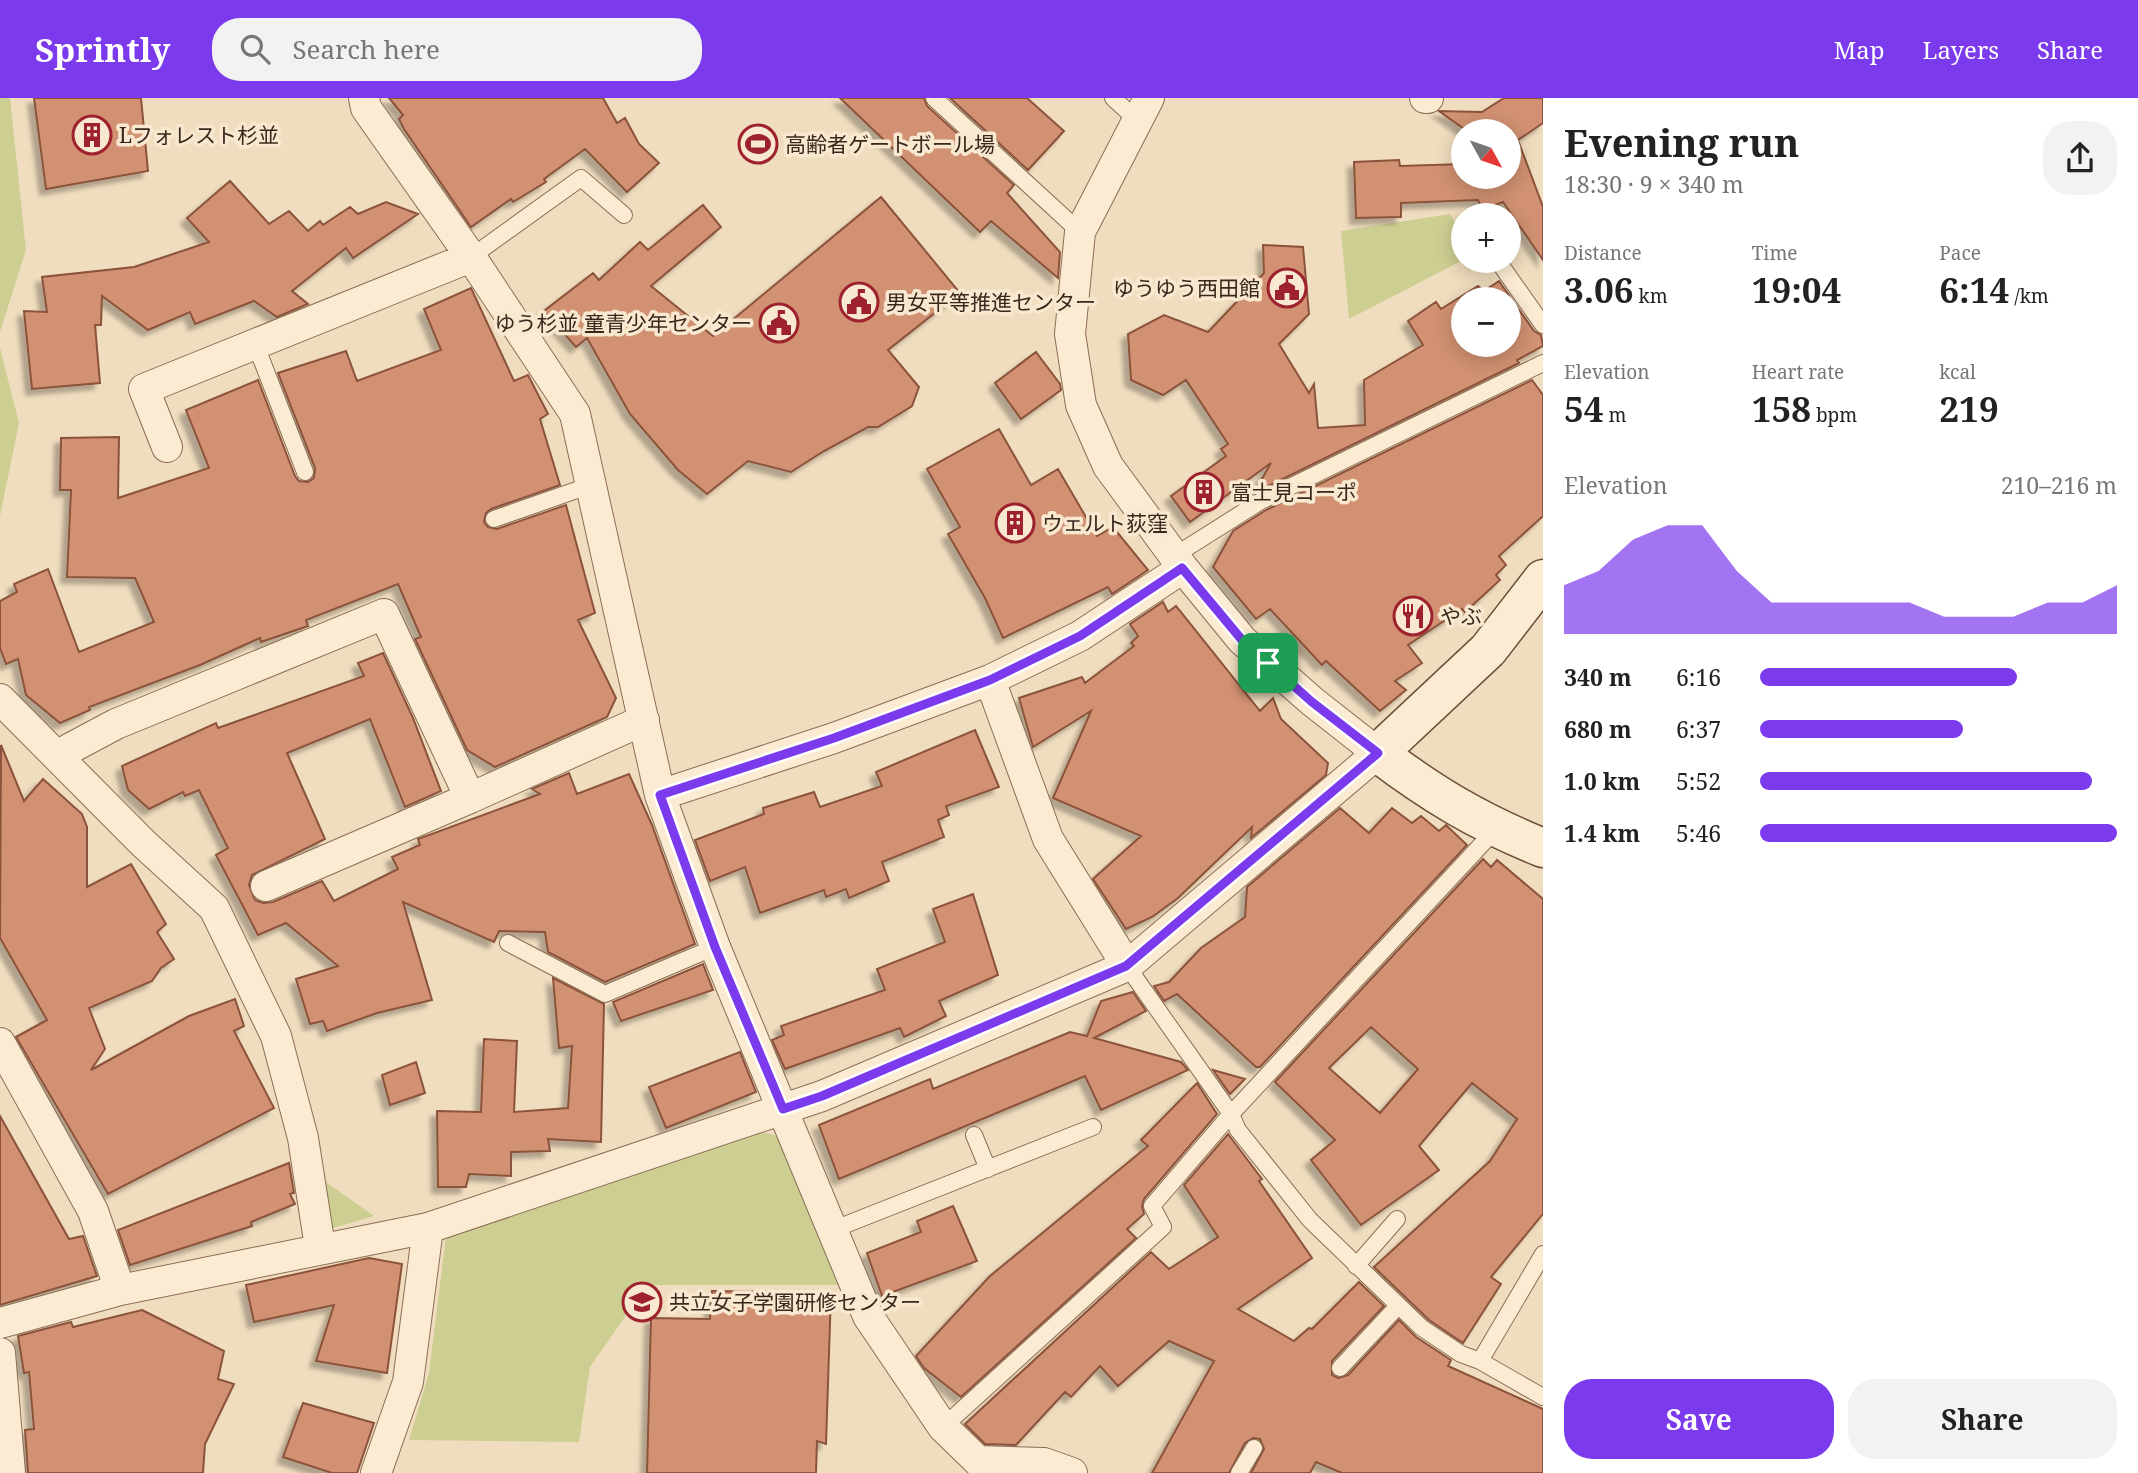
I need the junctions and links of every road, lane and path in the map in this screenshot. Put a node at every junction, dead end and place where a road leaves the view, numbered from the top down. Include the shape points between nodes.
1 (364, 98) edge
2 (934, 98) edge
3 (1113, 98) edge
4 (1143, 109) edge
5 (624, 215) dead end
6 (1080, 232) junction
7 (471, 257) junction
8 (1506, 273) edge
9 (1543, 325) edge
10 (255, 343) junction
11 (1543, 363) edge
12 (167, 447) dead end
13 (304, 472) dead end
14 (591, 485) junction
15 (494, 519) dead end
16 (1178, 562) junction
17 (1543, 579) edge
18 (990, 680) junction
19 (0, 699) edge
20 (644, 720) junction
21 (1378, 753) junction
22 (62, 759) junction
23 (660, 795) junction
24 (470, 798) junction
25 (1496, 829) junction
26 (1543, 848) edge
27 (266, 886) dead end
28 (508, 943) dead end
29 (715, 947) junction
30 (1126, 966) junction
31 (0, 1043) edge
32 (783, 1109) junction
33 (1231, 1114) junction
34 (1093, 1127) dead end
35 (974, 1135) dead end
36 (988, 1169) junction
37 (1397, 1219) dead end
38 (428, 1228) junction
39 (832, 1230) junction
40 (320, 1247) junction
41 (1543, 1254) edge
42 (1356, 1266) junction
43 (120, 1290) junction
44 (1398, 1306) junction
45 (0, 1323) edge
46 (0, 1353) edge
47 (1480, 1361) junction
48 (1340, 1368) dead end
49 (1543, 1397) edge
50 (943, 1427) junction
51 (1254, 1448) dead end
52 (977, 1467) edge
53 (10, 1473) edge
54 (376, 1473) edge
55 (1072, 1473) edge
56 (1239, 1473) edge

1 - 7 street via 366,108
2 - 6 lane
3 - 4 lane
4 - 6 street
5 - 7 lane via 581,178
6 - 16 street via 1070,334 1081,405 1108,466
7 - 10 street
7 - 14 street via 575,414
8 - 9 lane
10 - 12 street via 144,389
10 - 13 lane
11 - 16 lane via 1261,501
14 - 15 lane
14 - 20 street
16 - 18 street via 1080,636
16 - 21 street via 1242,640
17 - 21 street via 1488,650
18 - 23 street
18 - 30 street via 1048,839
19 - 22 street
20 - 23 street
20 - 24 street
21 - 25 street via 1444,801
21 - 30 street
22 - 24 street via 69,749 116,724 384,614
22 - 40 street via 214,908 276,1036 303,1138
23 - 29 street
24 - 27 street
25 - 26 street
25 - 33 lane
28 - 29 lane via 605,994
29 - 32 street
30 - 32 street
30 - 33 lane
31 - 43 street via 93,1211
32 - 38 street
32 - 39 street
33 - 42 lane via 1238,1130 1310,1220
33 - 50 lane via 1152,1206 1163,1227
34 - 36 lane
35 - 36 lane
36 - 39 lane
37 - 42 lane
38 - 40 street
38 - 54 street via 408,1382
39 - 50 street via 868,1316
40 - 43 street
41 - 47 lane
42 - 44 lane
43 - 45 street
44 - 47 lane via 1461,1354
44 - 48 lane
46 - 53 street
47 - 49 lane
50 - 52 street
51 - 56 lane
52 - 55 street via 1044,1463

